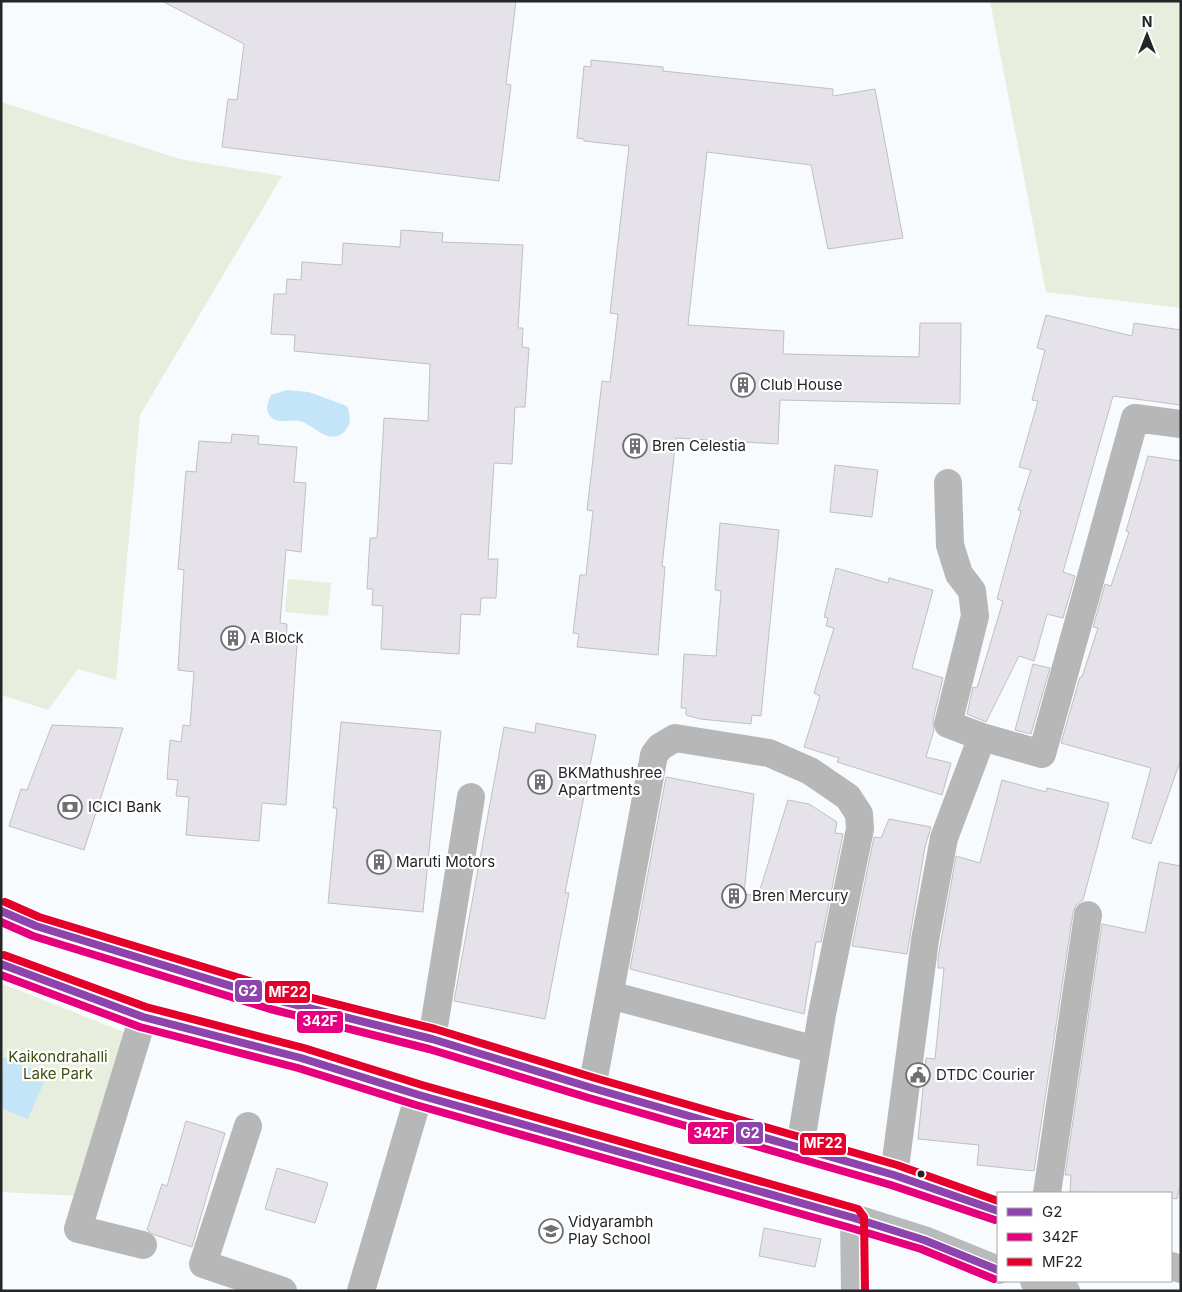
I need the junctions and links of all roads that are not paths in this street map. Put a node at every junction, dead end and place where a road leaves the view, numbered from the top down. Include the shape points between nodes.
1 (1181, 424) edge
2 (948, 483) dead end
3 (982, 737) junction
4 (471, 797) dead end
5 (1, 911) edge
6 (1088, 916) dead end
7 (1, 964) edge
8 (610, 996) junction
9 (143, 1016) junction
10 (432, 1039) junction
11 (816, 1050) junction
12 (592, 1088) junction
13 (419, 1095) junction
14 (248, 1126) dead end
15 (800, 1147) junction
16 (894, 1175) junction
17 (1047, 1192) edge
18 (997, 1211) edge
19 (854, 1218) junction
20 (143, 1244) dead end
21 (997, 1270) edge
22 (1037, 1282) edge
23 (283, 1291) edge
24 (361, 1291) edge
25 (856, 1291) edge
26 (1066, 1291) edge

1 - 3 street via 1135,418 1042,754
2 - 3 street via 950,545 959,574 972,591 975,616 948,724
3 - 16 street via 944,838 925,940
4 - 10 street
5 - 10 main road via 36,926 272,999
6 - 17 street
7 - 9 main road
8 - 11 street
8 - 11 street via 654,755 675,738 769,753 810,771 848,797 859,814 860,829
8 - 12 street
9 - 13 main road via 301,1058
9 - 20 street via 78,1229
10 - 12 main road
11 - 15 street
12 - 15 main road
13 - 19 main road
13 - 24 street
14 - 23 street via 203,1264
15 - 16 main road
16 - 18 main road
19 - 21 main road via 924,1240
19 - 25 main road
22 - 26 main road

